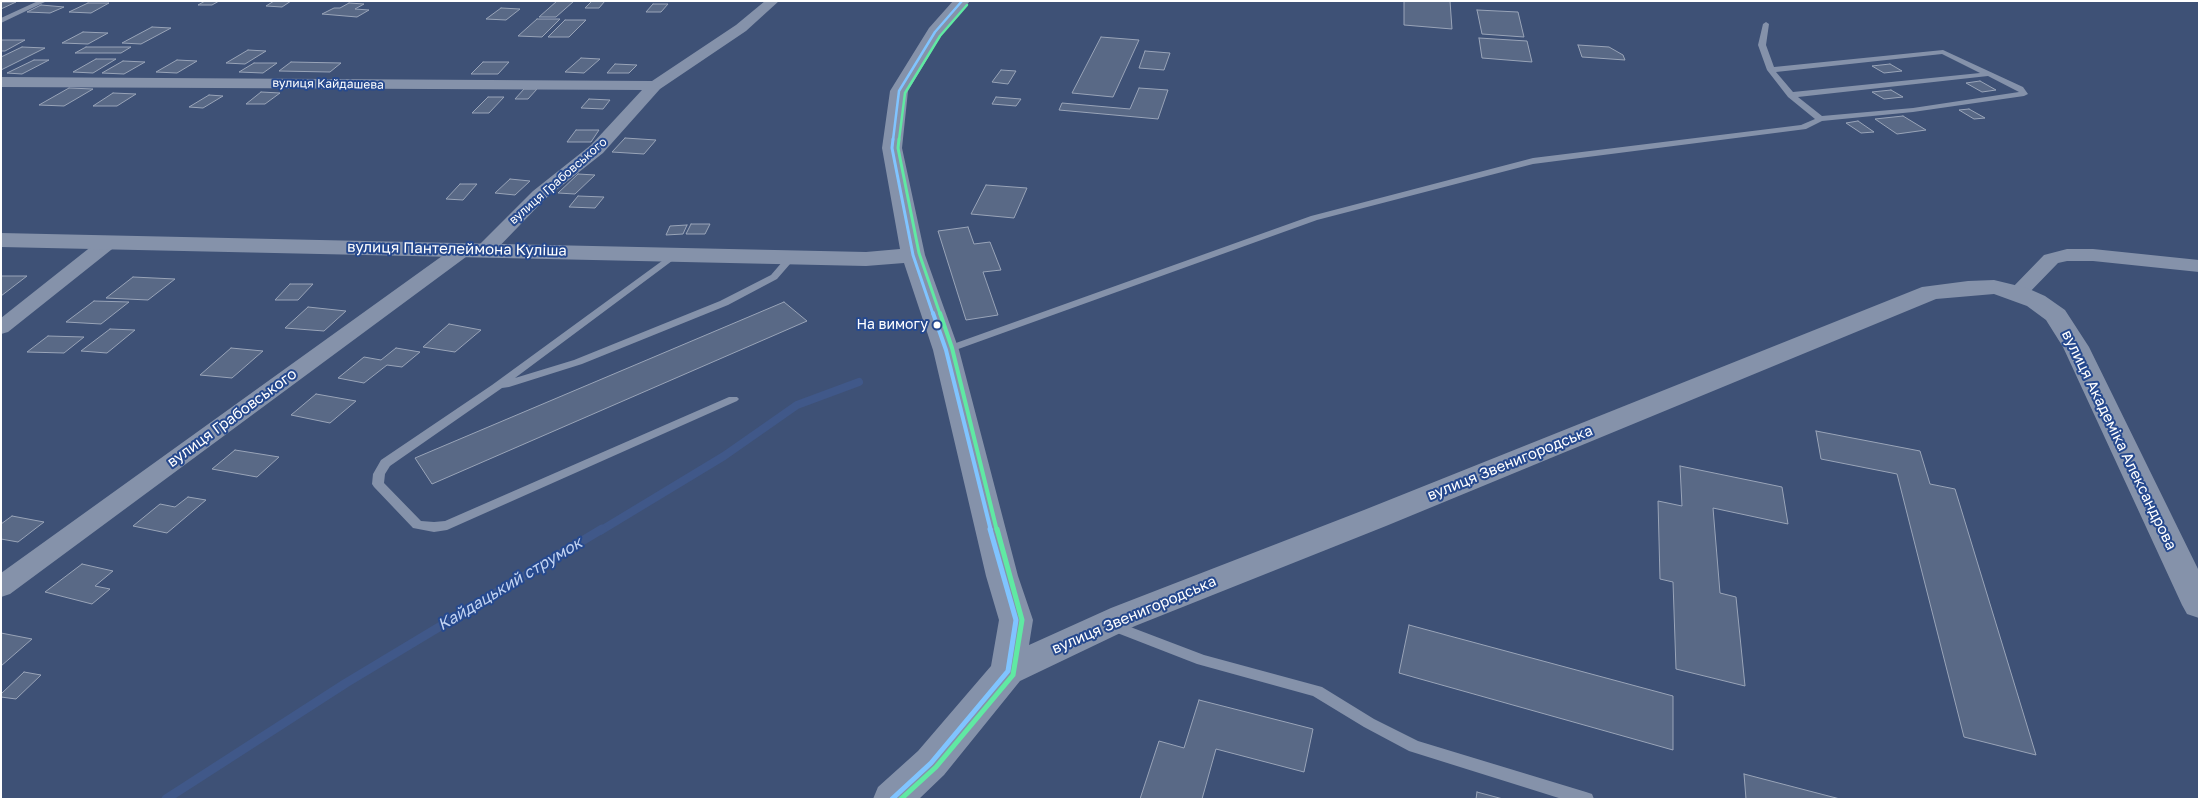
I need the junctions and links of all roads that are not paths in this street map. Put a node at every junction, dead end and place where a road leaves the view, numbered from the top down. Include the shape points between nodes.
1 (44, 1) edge
2 (773, 1) edge
3 (962, 1) edge
4 (1, 21) edge
5 (1766, 24) dead end
6 (1771, 70) junction
7 (1990, 74) junction
8 (1, 82) edge
9 (655, 86) junction
10 (1791, 95) junction
11 (1820, 119) junction
12 (1, 240) edge
13 (109, 242) junction
14 (474, 251) junction
15 (677, 254) junction
16 (913, 255) junction
17 (792, 256) junction
18 (2199, 266) edge
19 (2018, 293) junction
20 (1, 328) edge
21 (946, 350) junction
22 (496, 387) junction
23 (733, 399) dead end
24 (1, 587) edge
25 (2199, 605) edge
26 (1108, 624) junction
27 (1008, 671) junction
28 (892, 799) edge
29 (1586, 799) edge

1 - 4 lane
2 - 9 street, вулиця Грабовського via 741,28
3 - 16 street via 935,32 899,91 892,148
5 - 6 lane via 1762,45
6 - 7 lane via 1938,51 1951,54
6 - 10 lane
7 - 10 lane
7 - 11 lane via 2024,94
8 - 9 street, вулиця Кайдашева
9 - 14 street, вулиця Грабовського via 603,144
10 - 11 lane
11 - 21 lane via 1803,127 1775,132 1533,161 1314,218
12 - 13 street, вулиця Пантелеймона Куліша
13 - 14 street, вулиця Пантелеймона Куліша
13 - 20 street
14 - 15 street, вулиця Пантелеймона Куліша
14 - 24 street, вулиця Грабовського
15 - 17 street, вулиця Пантелеймона Куліша
15 - 22 lane
16 - 17 street, вулиця Пантелеймона Куліша via 866,259
16 - 21 street
17 - 22 lane via 774,277 724,303 578,362
18 - 19 street via 2067,255 2051,259
19 - 25 street, вулиця Академіка Александрова via 2056,315 2066,328
19 - 26 street, вулиця Звенигородська via 1994,287 1931,292
21 - 27 street via 1002,576 1016,620
22 - 23 lane via 385,464 379,474 378,484 417,525 447,525
26 - 27 street, вулиця Звенигородська
26 - 29 lane via 1202,660 1317,691 1414,746
27 - 28 street, вулиця Звенигородська via 931,763

